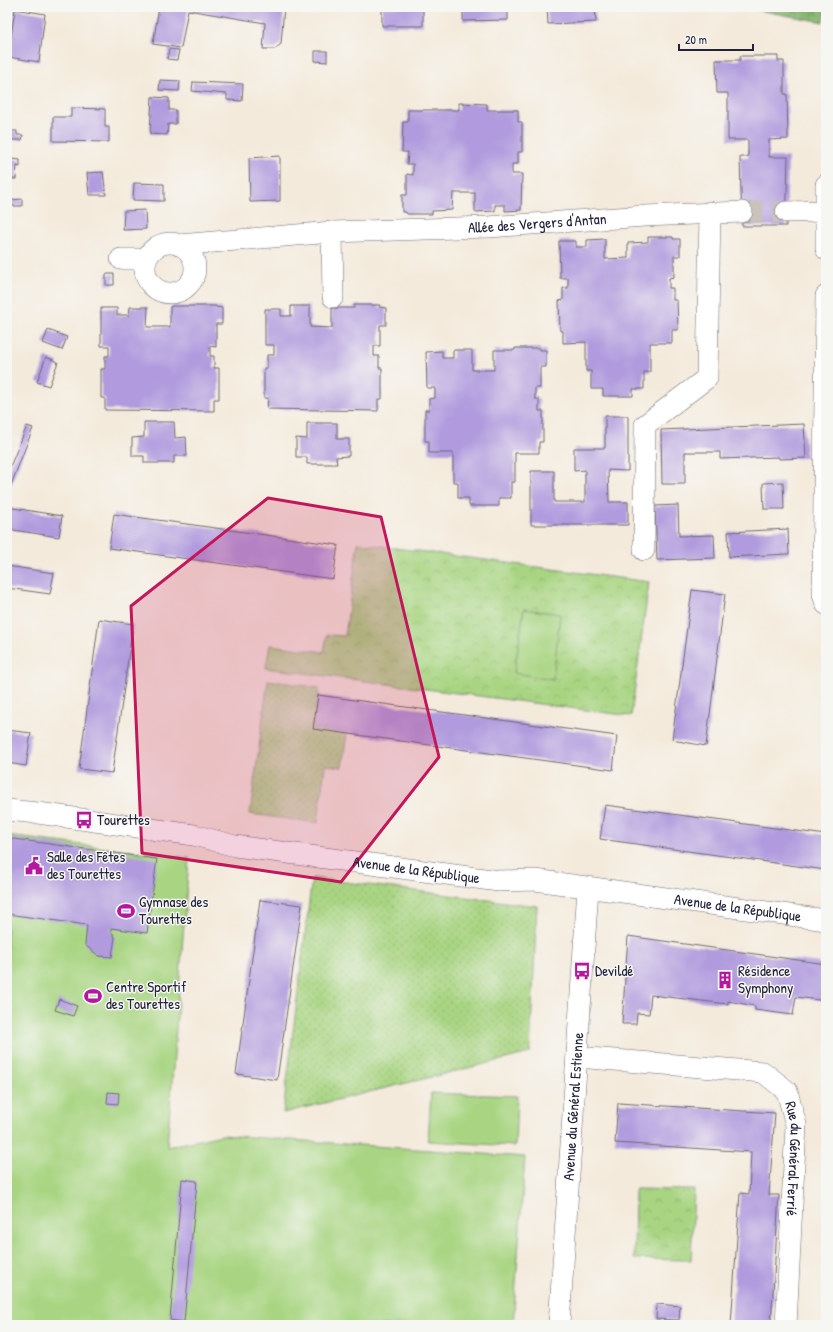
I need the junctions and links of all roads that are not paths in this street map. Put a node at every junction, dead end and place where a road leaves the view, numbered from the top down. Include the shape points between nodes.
1 (826, 185) edge
2 (826, 211) edge
3 (710, 212) junction
4 (742, 212) tunnel mouth
5 (786, 212) tunnel mouth
6 (332, 232) junction
7 (179, 245) junction
8 (826, 249) edge
9 (146, 259) junction
10 (122, 260) dead end
11 (826, 296) edge
12 (333, 298) dead end
13 (644, 550) dead end
14 (826, 604) edge
15 (7, 810) edge
16 (588, 888) junction
17 (826, 920) edge
18 (577, 1057) junction
19 (559, 1325) edge
20 (786, 1325) edge

1 - 2 street
2 - 5 street
2 - 8 street
3 - 4 street, Allée des Vergers d'Antan
3 - 6 street, Allée des Vergers d'Antan via 488,228
3 - 13 street via 707,378 645,425
6 - 7 street, Allée des Vergers d'Antan
6 - 12 street
7 - 9 street, Allée des Vergers d'Antan via 164,244 156,247
7 - 9 street via 192,256 195,272 187,287 180,292 163,293 149,283 146,276
9 - 10 street
11 - 14 street via 823,594
15 - 16 street, Avenue de la République via 194,835 235,846 499,881 535,880
16 - 17 street, Avenue de la République
16 - 18 street, Avenue du Général Estienne
18 - 19 street, Avenue du Général Estienne
18 - 20 street, Rue du Général Ferrié via 763,1072 787,1091 796,1125

